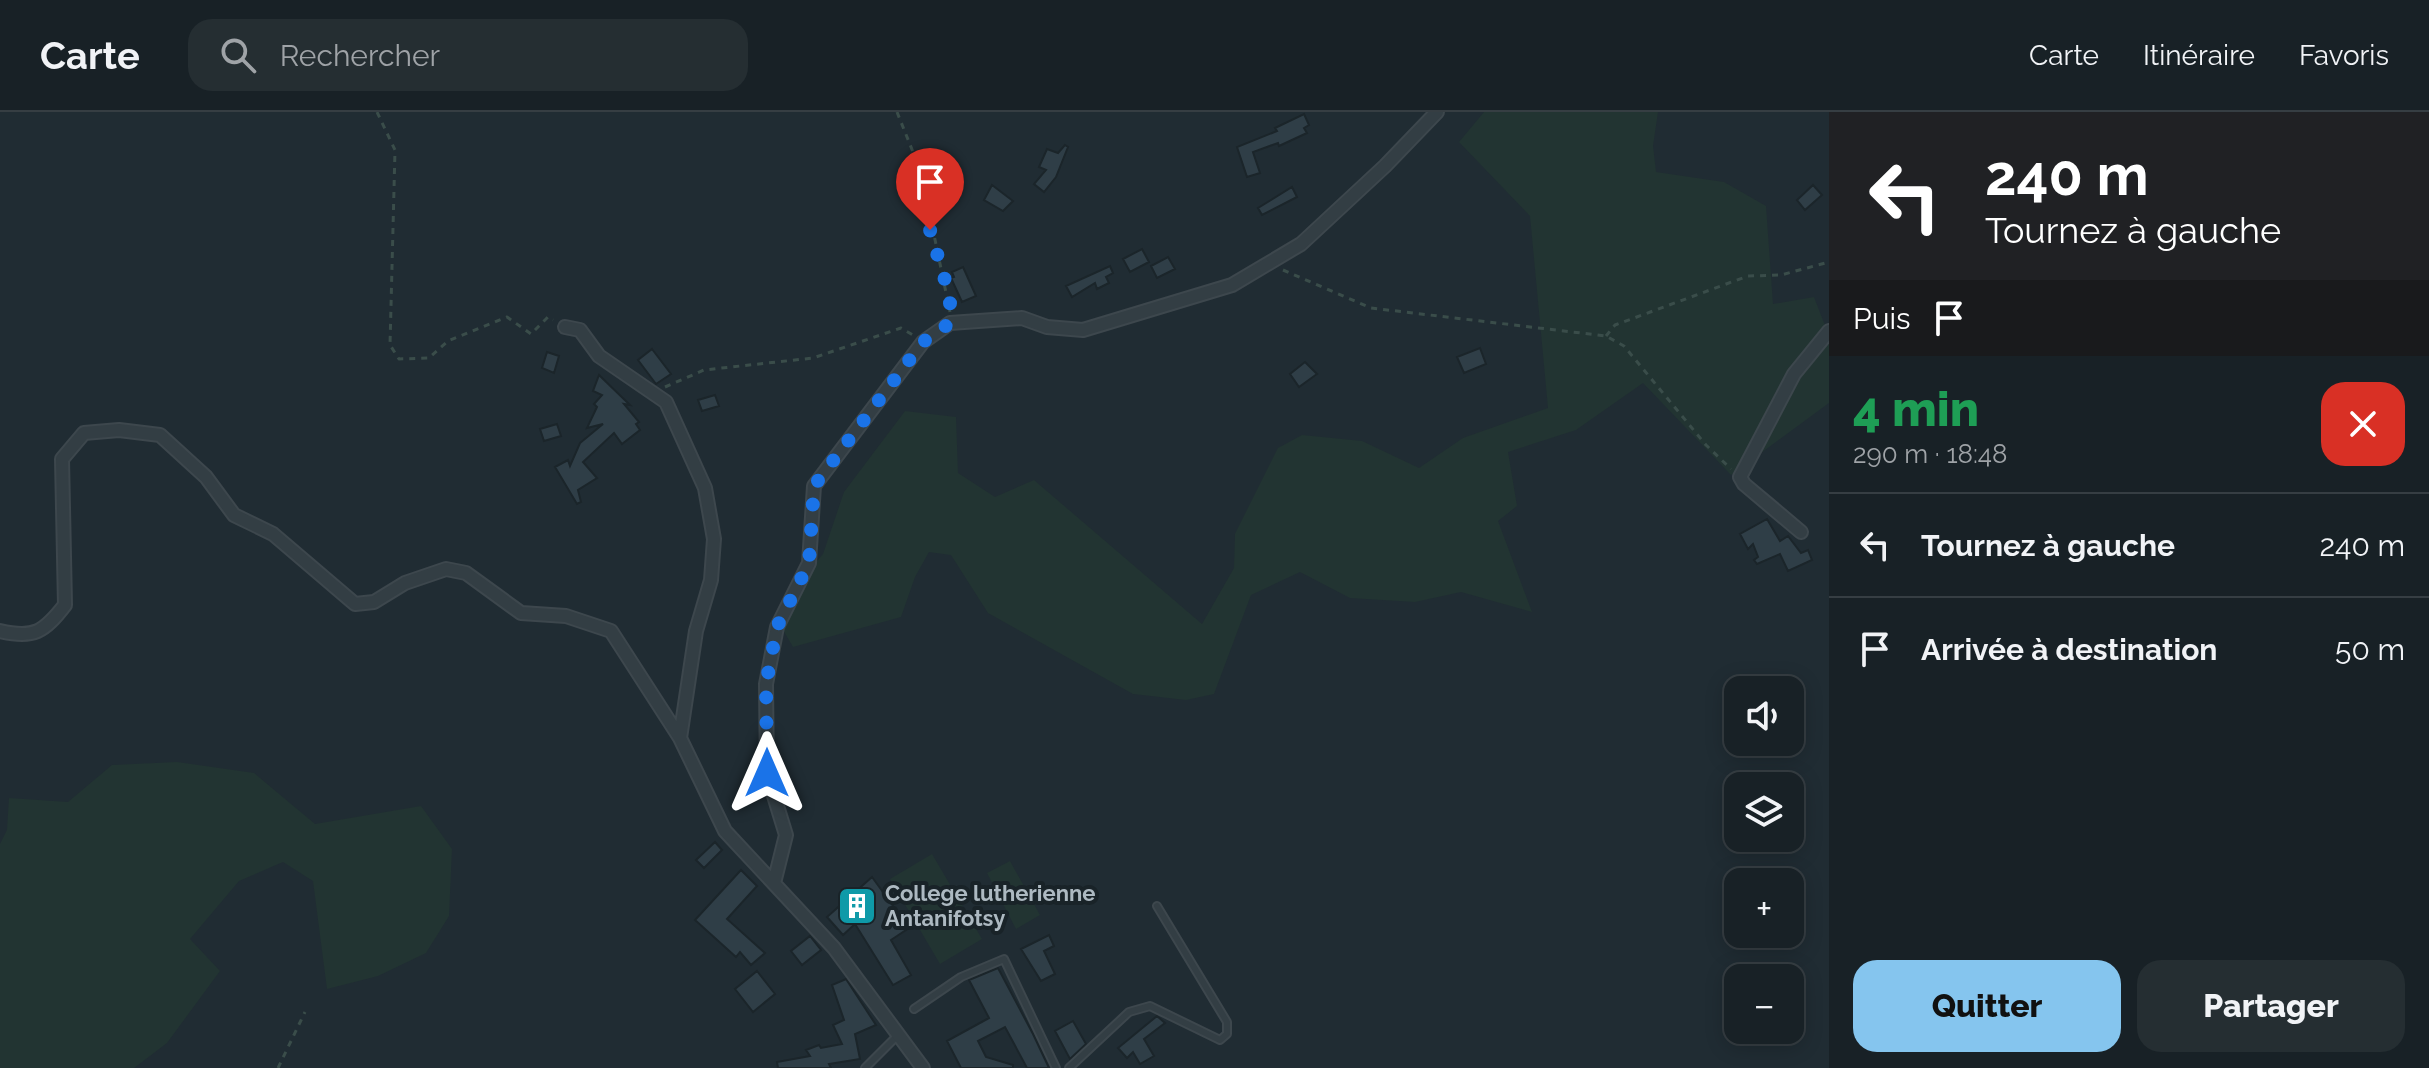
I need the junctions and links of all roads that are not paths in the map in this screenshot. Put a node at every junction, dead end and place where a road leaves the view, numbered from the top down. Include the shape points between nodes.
1 (1437, 112) edge
2 (565, 327) road end
3 (1829, 331) edge
4 (1801, 532) dead end
5 (0, 631) edge
6 (680, 738) junction
7 (774, 883) junction
8 (1157, 906) dead end
9 (914, 1009) dead end
10 (899, 1034) junction
11 (865, 1068) edge
12 (923, 1068) edge
13 (1056, 1068) edge
14 (1069, 1068) edge

1 - 7 street via 1301,244 1232,285 1083,330 1047,327 1022,318 950,323 923,342 814,486 809,563 777,627 766,684 767,773 786,835
2 - 6 street via 580,330 599,356 666,402 705,488 714,539 711,580 696,631
3 - 4 street via 1794,374 1740,477
5 - 6 street via 22,636 40,632 65,605 62,459 84,433 160,435 206,477 234,515 273,534 355,604 374,602 405,583 446,569 466,573 521,613 566,616 611,631
6 - 7 street via 725,831
7 - 10 street via 834,948
8 - 14 lane via 1227,1022 1227,1034 1220,1040 1150,1006 1129,1012
9 - 13 lane via 961,977 1004,959
10 - 11 lane
10 - 12 street

